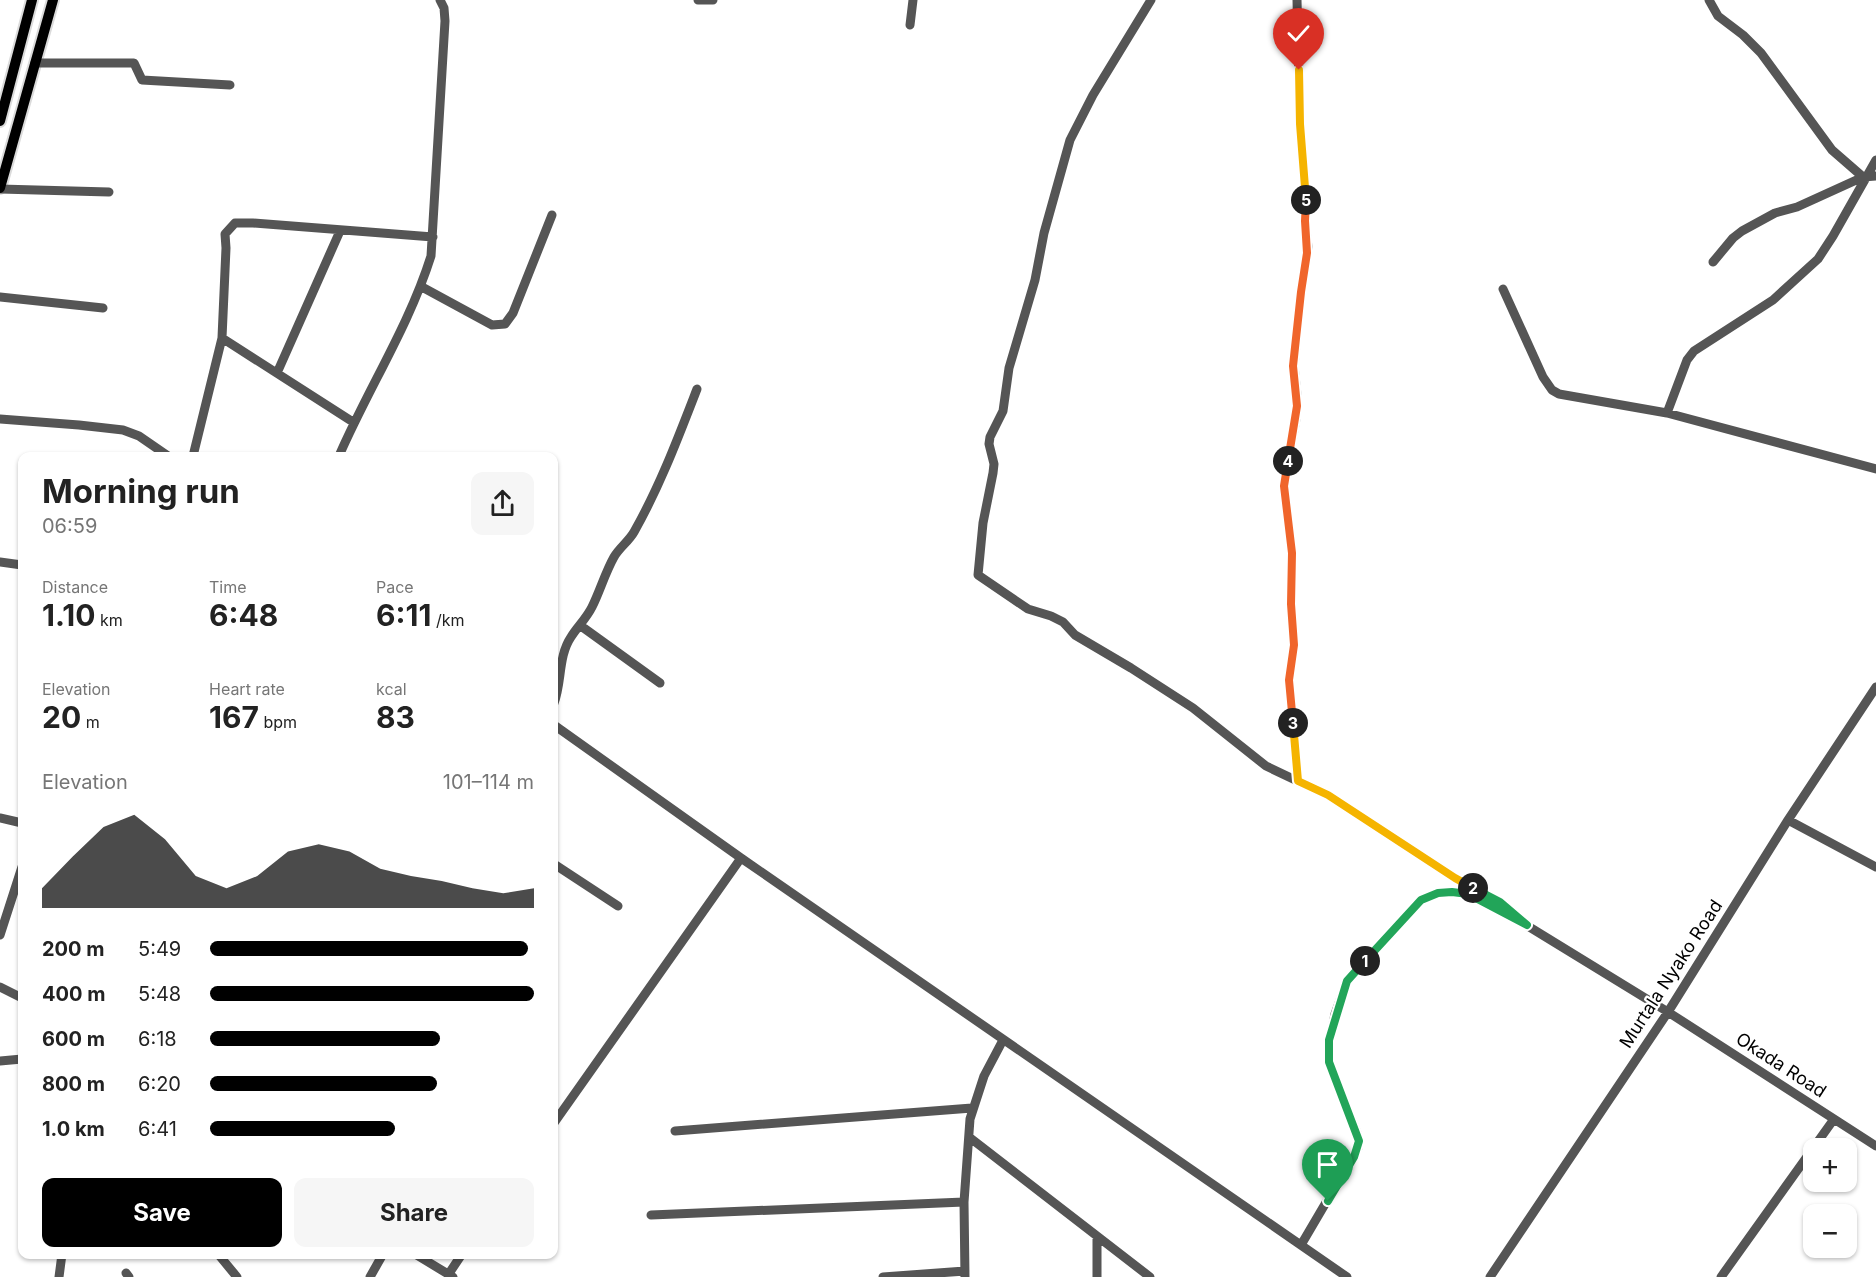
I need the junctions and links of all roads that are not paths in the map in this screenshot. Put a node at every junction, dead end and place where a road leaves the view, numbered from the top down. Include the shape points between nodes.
1 (32, 0) edge
2 (53, 0) edge
3 (440, 0) edge
4 (698, 0) edge
5 (713, 0) edge
6 (912, 0) edge
7 (1151, 0) edge
8 (1297, 0) edge
9 (1709, 0) edge
10 (910, 25) dead end
11 (35, 63) junction
12 (230, 85) dead end
13 (0, 121) edge
14 (1876, 159) edge
15 (1876, 176) edge
16 (1864, 177) junction
17 (0, 189) edge
18 (110, 192) dead end
19 (552, 215) dead end
20 (340, 231) junction
21 (433, 237) junction
22 (1713, 262) dead end
23 (422, 286) junction
24 (1503, 289) dead end
25 (0, 297) edge
26 (103, 308) dead end
27 (222, 338) junction
28 (277, 373) junction
29 (697, 389) dead end
30 (1667, 413) junction
31 (0, 418) edge
32 (353, 422) junction
33 (162, 452) edge
34 (194, 452) edge
35 (341, 452) edge
36 (1876, 469) edge
37 (0, 562) edge
38 (18, 564) edge
39 (581, 626) junction
40 (660, 683) dead end
41 (1876, 687) edge
42 (558, 692) edge
43 (558, 728) edge
44 (1298, 781) junction
45 (0, 818) edge
46 (1788, 820) junction
47 (18, 822) edge
48 (741, 858) junction
49 (558, 867) edge
50 (1876, 867) edge
51 (18, 879) edge
52 (618, 906) dead end
53 (1527, 925) junction
54 (0, 934) edge
55 (0, 987) edge
56 (18, 996) edge
57 (1668, 1012) junction
58 (1003, 1040) junction
59 (18, 1059) edge
60 (0, 1061) edge
61 (972, 1108) junction
62 (558, 1117) edge
63 (1833, 1119) junction
64 (675, 1131) dead end
65 (969, 1137) junction
66 (1876, 1146) edge
67 (964, 1203) junction
68 (651, 1215) dead end
69 (1097, 1237) junction
70 (1301, 1245) junction
71 (61, 1259) edge
72 (222, 1259) edge
73 (380, 1259) edge
74 (423, 1259) edge
75 (459, 1259) edge
76 (965, 1274) edge
77 (450, 1276) edge
78 (59, 1277) edge
79 (237, 1277) edge
80 (369, 1277) edge
81 (883, 1277) edge
82 (1096, 1277) edge
83 (1150, 1277) edge
84 (1347, 1277) edge
85 (1490, 1277) edge
86 (1721, 1277) edge

1 - 13 main road
2 - 11 main road
3 - 21 street via 445,21
4 - 5 street
6 - 10 street
7 - 44 street via 1070,140 1009,368 1003,411 990,437 994,464 977,571 981,578 1028,609 1056,618 1075,635 1193,708 1266,766
8 - 44 street via 1308,248 1293,366 1296,419 1284,486 1292,553 1294,645 1289,680
9 - 16 street via 1714,12 1761,53 1832,150
11 - 12 street via 134,63 142,80
11 - 17 main road
14 - 16 street
15 - 16 street
16 - 22 street via 1775,213 1742,231
16 - 30 street via 1818,259 1773,300 1694,351
17 - 18 street
19 - 23 street via 505,324 492,325
20 - 21 street
20 - 27 street via 235,223 225,234
20 - 28 street
21 - 23 street via 432,256
23 - 32 street
24 - 30 street via 1552,390
25 - 26 street
27 - 28 street
27 - 34 street
28 - 32 street
29 - 39 street via 657,490 632,536 617,552
30 - 36 street
31 - 33 street via 123,430
32 - 35 street
37 - 38 street
39 - 40 street
39 - 42 street via 570,638
41 - 46 street, Murtala Nyako Road
43 - 48 street
44 - 53 street via 1328,795 1455,878 1500,902
45 - 47 street
46 - 50 street
46 - 57 street, Murtala Nyako Road
48 - 58 street
48 - 62 street
49 - 52 street
51 - 54 street
53 - 57 street, Okada Road
53 - 70 street via 1468,894 1438,893 1421,900 1347,981 1328,1049 1329,1062 1357,1134 1358,1148
55 - 56 street
57 - 63 street, Okada Road
57 - 85 street, Murtala Nyako Road
58 - 61 street
58 - 70 street
59 - 60 street
61 - 64 street
61 - 65 street
63 - 66 street, Okada Road
63 - 86 street
65 - 67 street
65 - 69 street
67 - 68 street
67 - 76 street
69 - 82 street
69 - 83 street
70 - 84 street
71 - 78 street
72 - 79 street
73 - 80 street
74 - 77 street
75 - 77 street
76 - 81 street

